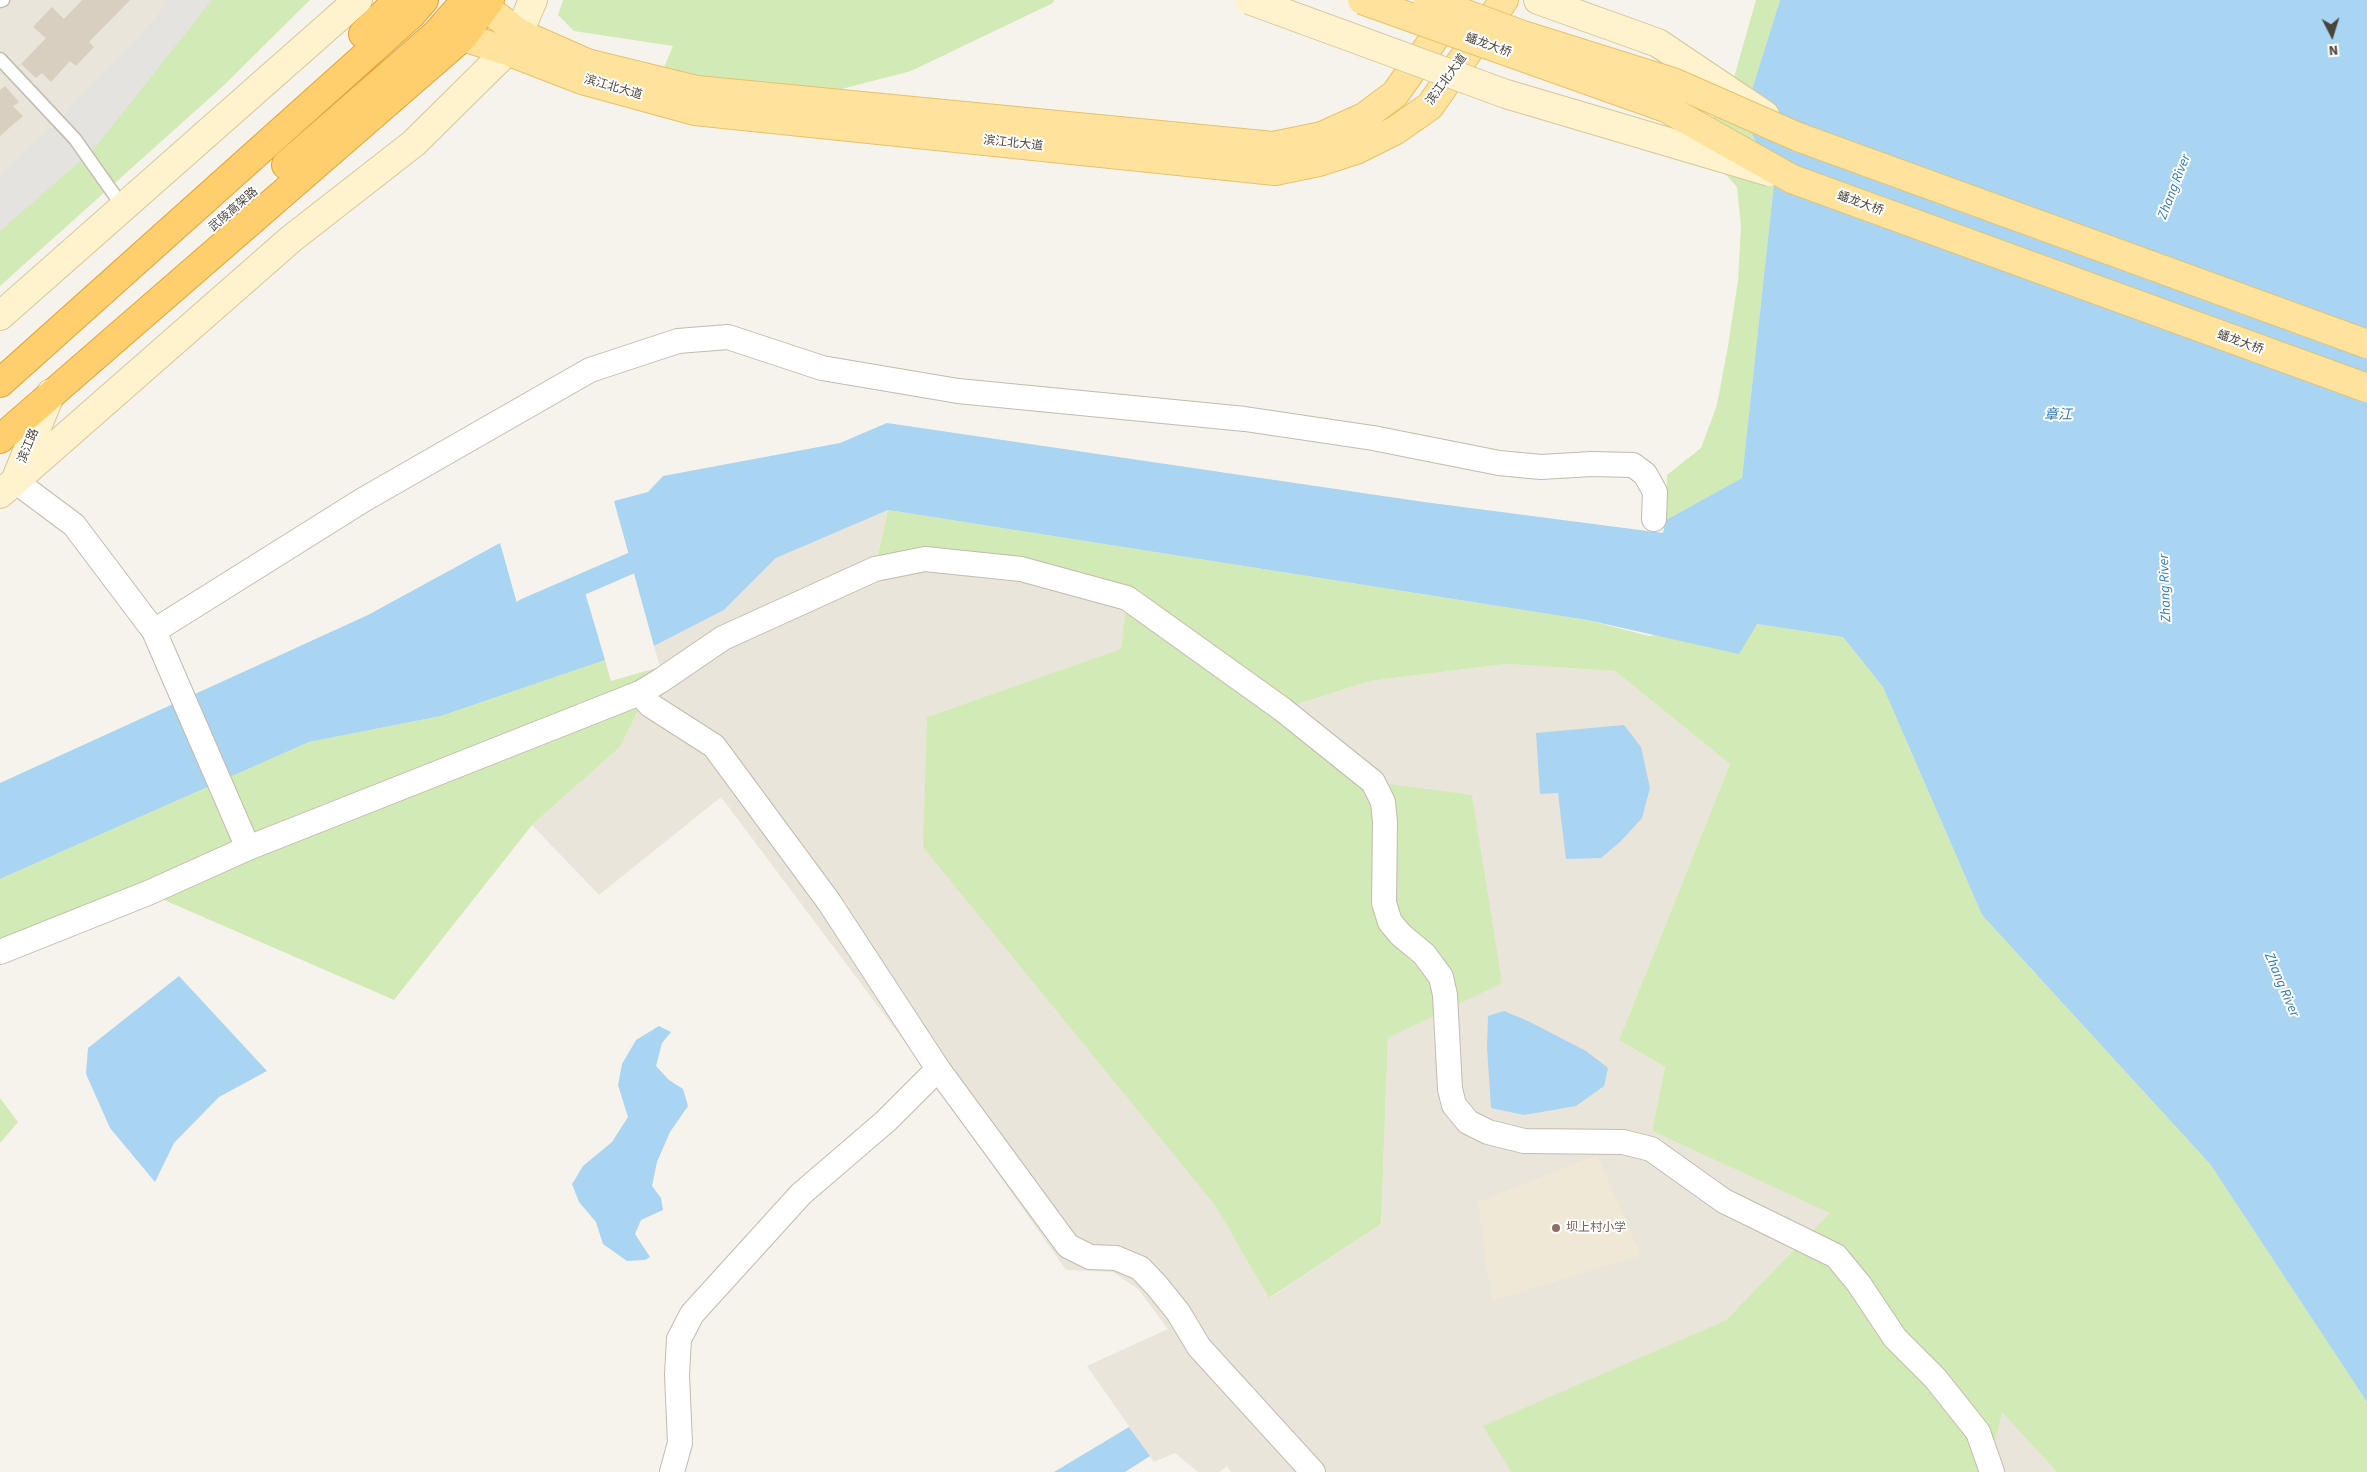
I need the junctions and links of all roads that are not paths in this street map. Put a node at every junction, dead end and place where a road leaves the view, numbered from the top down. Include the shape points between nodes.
1 (358, 0) edge
2 (398, 0) edge
3 (424, 0) edge
4 (533, 0) edge
5 (1249, 0) edge
6 (1362, 0) edge
7 (1428, 0) edge
8 (1461, 0) edge
9 (1504, 0) edge
10 (1538, 0) edge
11 (480, 2) edge
12 (463, 37) junction
13 (513, 42) junction
14 (0, 60) edge
15 (1798, 137) junction
16 (1792, 179) junction
17 (124, 207) junction
18 (0, 316) edge
19 (2367, 344) edge
20 (0, 382) edge
21 (2367, 388) edge
22 (51, 393) junction
23 (0, 418) edge
24 (0, 438) edge
25 (8, 487) edge
26 (1654, 518) dead end
27 (154, 631) junction
28 (640, 693) junction
29 (248, 848) junction
30 (0, 952) edge
31 (938, 1069) junction
32 (672, 1472) edge
33 (1313, 1472) edge
34 (1992, 1472) edge

1 - 17 street
2 - 20 highway
3 - 20 highway
4 - 13 street
5 - 16 street, bridge via 1506,94
6 - 16 main road, 蟠龙大桥, bridge via 1666,108
7 - 15 main road, 蟠龙大桥, bridge via 1520,34 1673,82
8 - 13 main road, 滨江北大道 via 1395,94 1364,117 1322,136 1273,146 697,90
9 - 13 main road, 滨江北大道 via 1430,106 1396,130 1356,150 1275,171 695,111 582,80
10 - 15 street, bridge via 1658,43
11 - 12 highway
11 - 13 main road, 滨江北大道
11 - 23 highway, 武陵高架路 via 436,34
12 - 13 main road, 滨江北大道
12 - 22 highway
13 - 25 street via 414,143 291,239
14 - 17 lane via 75,138
15 - 19 main road, 蟠龙大桥, bridge
16 - 21 main road, 蟠龙大桥, bridge
17 - 18 street
22 - 24 highway
22 - 25 street, 滨江路
25 - 27 street via 74,525
26 - 27 street via 1655,492 1645,474 1633,465 1541,467 1499,464 1373,438 1245,419 958,391 822,368 728,337 678,341 590,370 364,500
27 - 29 street
28 - 29 street
28 - 31 street via 650,705 714,746 829,902
28 - 34 street via 723,638 875,569 925,559 1021,569 1127,598 1282,709 1373,782 1383,802 1385,822 1384,904 1390,922 1424,954 1441,977 1445,995 1450,1089 1454,1105 1468,1122 1488,1132 1524,1141 1623,1142 1651,1150 1724,1201 1836,1256 1895,1338 1935,1378 1978,1432
29 - 30 street via 148,893
31 - 32 street via 886,1121 801,1194 692,1314 680,1339 677,1375 680,1443
31 - 33 street via 1068,1246 1090,1257 1116,1258 1140,1268 1178,1312 1199,1347

